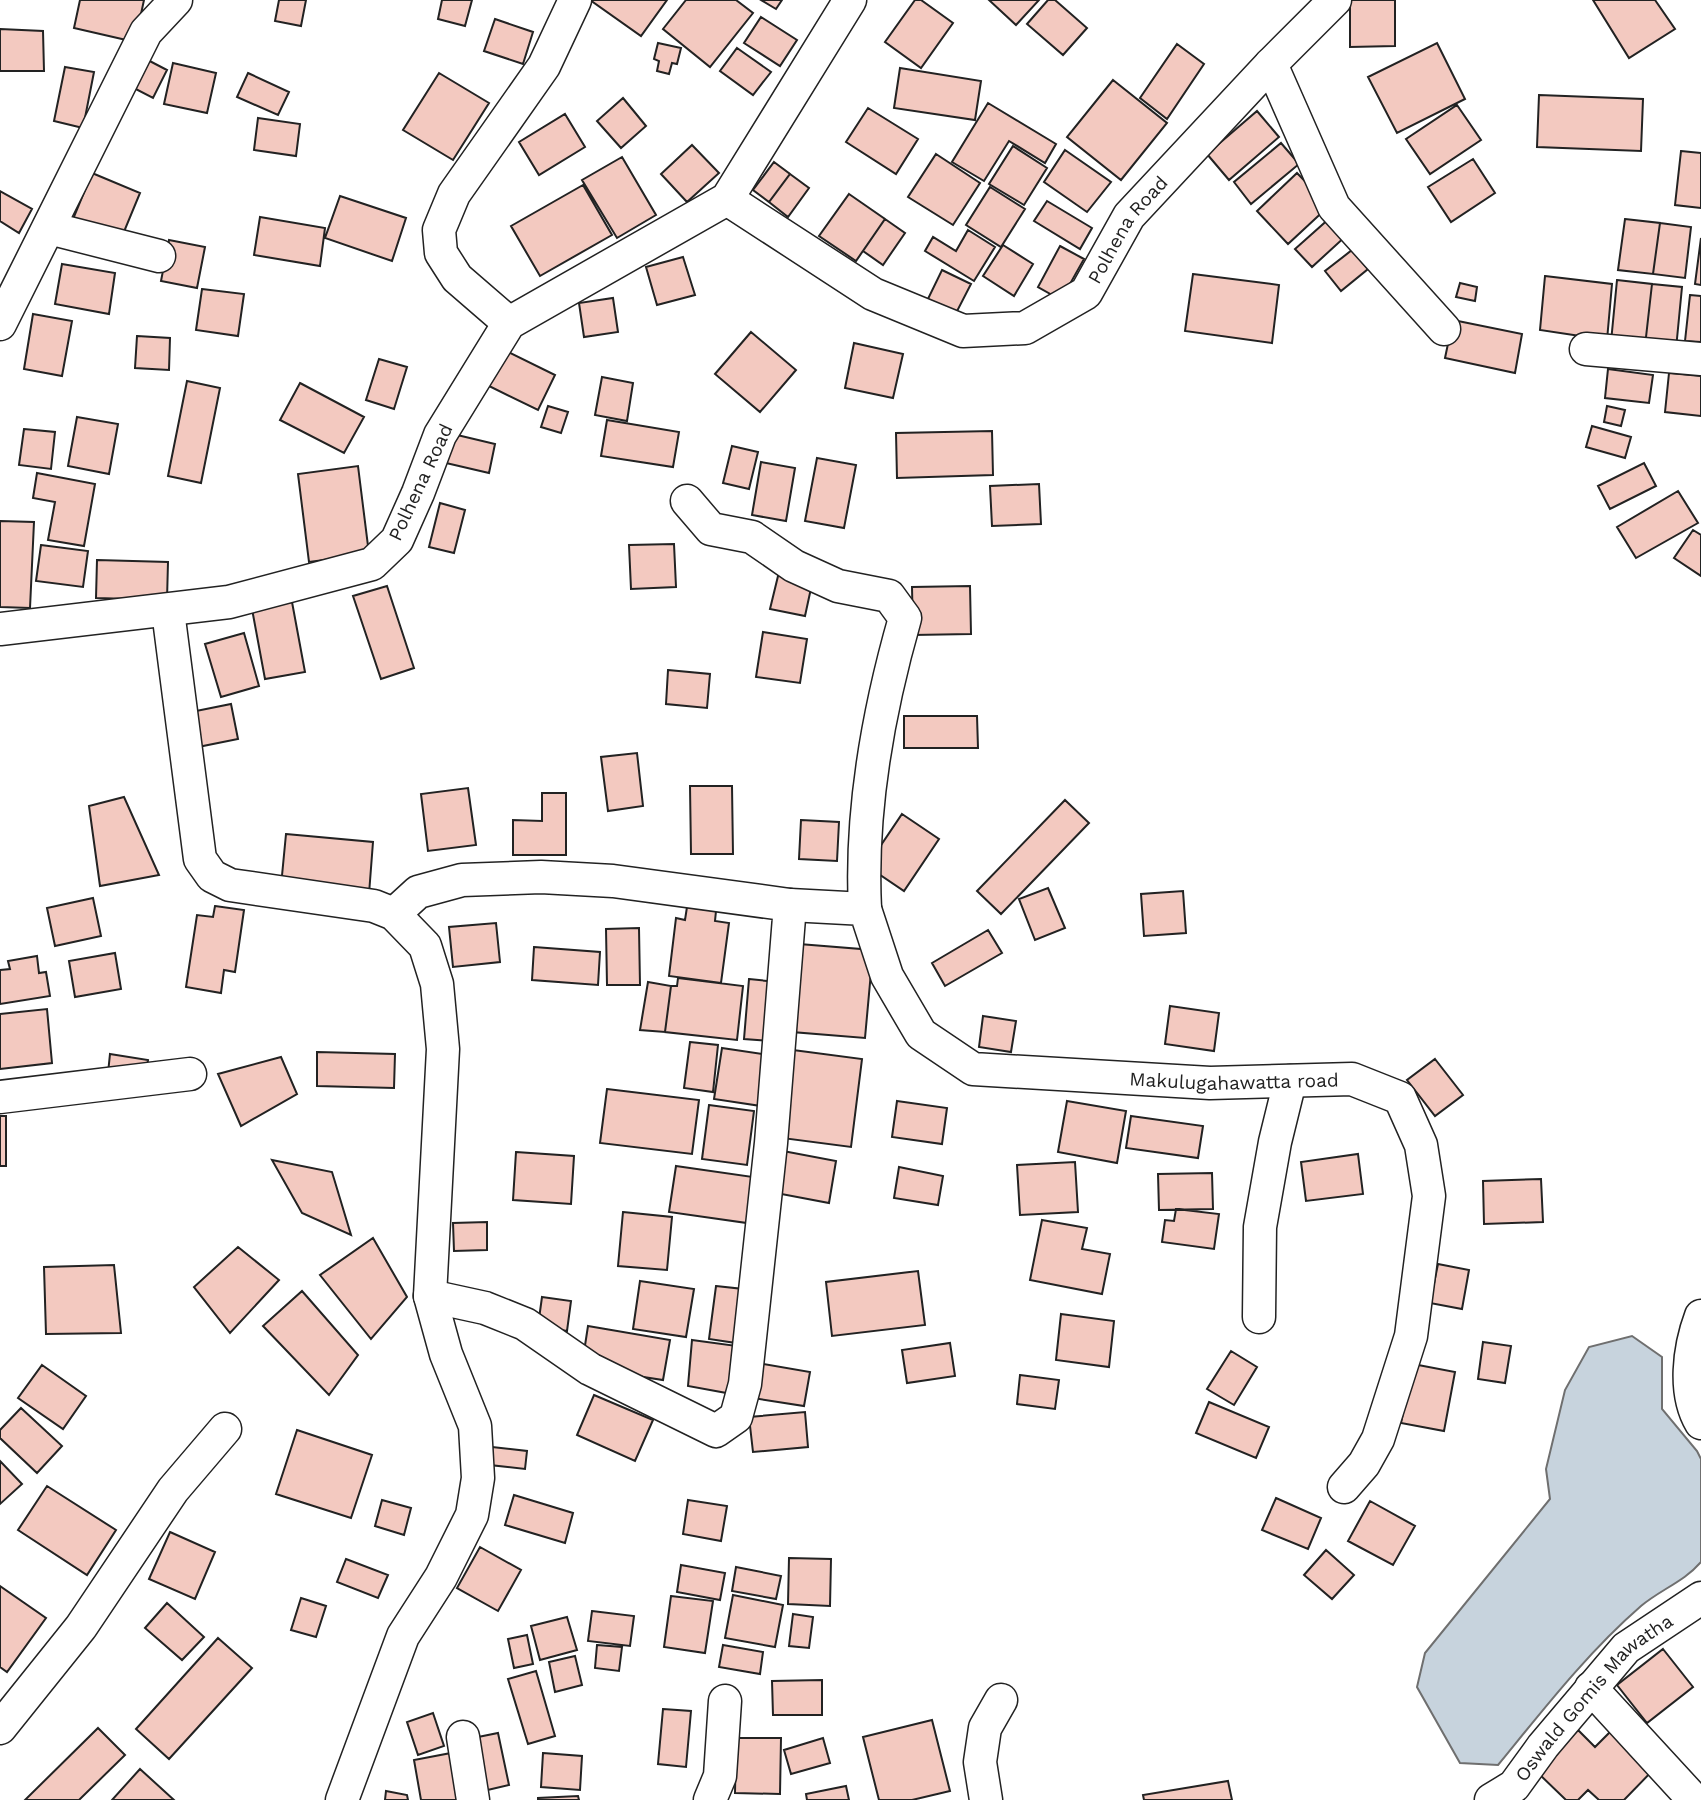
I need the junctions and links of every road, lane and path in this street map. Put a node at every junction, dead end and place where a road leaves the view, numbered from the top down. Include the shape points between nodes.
1 (176, 0) edge
2 (575, 0) edge
3 (850, 0) edge
4 (1335, 0) edge
5 (1271, 64) junction
6 (727, 199) junction
7 (49, 228) junction
8 (159, 256) dead end
9 (509, 323) junction
10 (0, 324) edge
11 (1444, 329) dead end
12 (1586, 349) dead end
13 (1701, 359) edge
14 (687, 501) dead end
15 (168, 611) junction
16 (0, 629) edge
17 (790, 905) junction
18 (865, 909) junction
19 (394, 914) junction
20 (190, 1074) dead end
21 (1290, 1081) junction
22 (0, 1097) edge
23 (430, 1296) junction
24 (1701, 1316) edge
25 (1259, 1318) dead end
26 (1701, 1423) edge
27 (225, 1429) dead end
28 (1344, 1487) dead end
29 (1701, 1598) edge
30 (1591, 1688) junction
31 (1001, 1700) dead end
32 (725, 1701) dead end
33 (0, 1728) edge
34 (463, 1737) dead end
35 (342, 1800) edge
36 (473, 1800) edge
37 (710, 1800) edge
38 (986, 1800) edge
39 (1492, 1800) edge
40 (1694, 1800) edge

1 - 7 street via 146,32
2 - 9 street via 544,66 454,194 439,230 441,253 457,278
3 - 6 street, Polhena Road
4 - 5 street, Polhena Road
5 - 6 street, Polhena Road via 1129,216 1086,293 1025,328 963,331 873,294
5 - 11 street via 1334,207
6 - 9 street, Polhena Road
7 - 8 street
7 - 10 street
9 - 15 street, Polhena Road via 440,435 397,540 372,564 229,602
12 - 13 street
14 - 18 street, Makulugahawatta road via 710,529 752,537 794,566 838,586 889,596 905,618 877,730 864,842
15 - 16 street, Polhena Road
15 - 19 street via 200,859 212,876 230,885 374,906
17 - 18 street
17 - 19 street via 613,881 541,877 462,880 418,892
17 - 23 street via 745,1384 736,1417 716,1431 590,1369 525,1324 485,1308
18 - 21 street, Makulugahawatta road via 887,976 920,1034 973,1069 1210,1083
19 - 23 street via 425,946 437,984 443,1049
20 - 22 street
21 - 25 street via 1261,1227
21 - 28 street, Makulugahawatta road via 1352,1079 1399,1098 1421,1145 1429,1196 1411,1336 1378,1439
23 - 35 street via 446,1354 475,1426 478,1478 472,1516 442,1577 403,1636
24 - 26 street via 1689,1371 1695,1413
27 - 33 street via 173,1490 81,1627
29 - 30 street, Oswald Gomis Mawatha via 1626,1648
30 - 39 street, Oswald Gomis Mawatha via 1514,1786
30 - 40 street
31 - 38 street via 985,1728 980,1762
32 - 37 street via 720,1776
34 - 36 street

